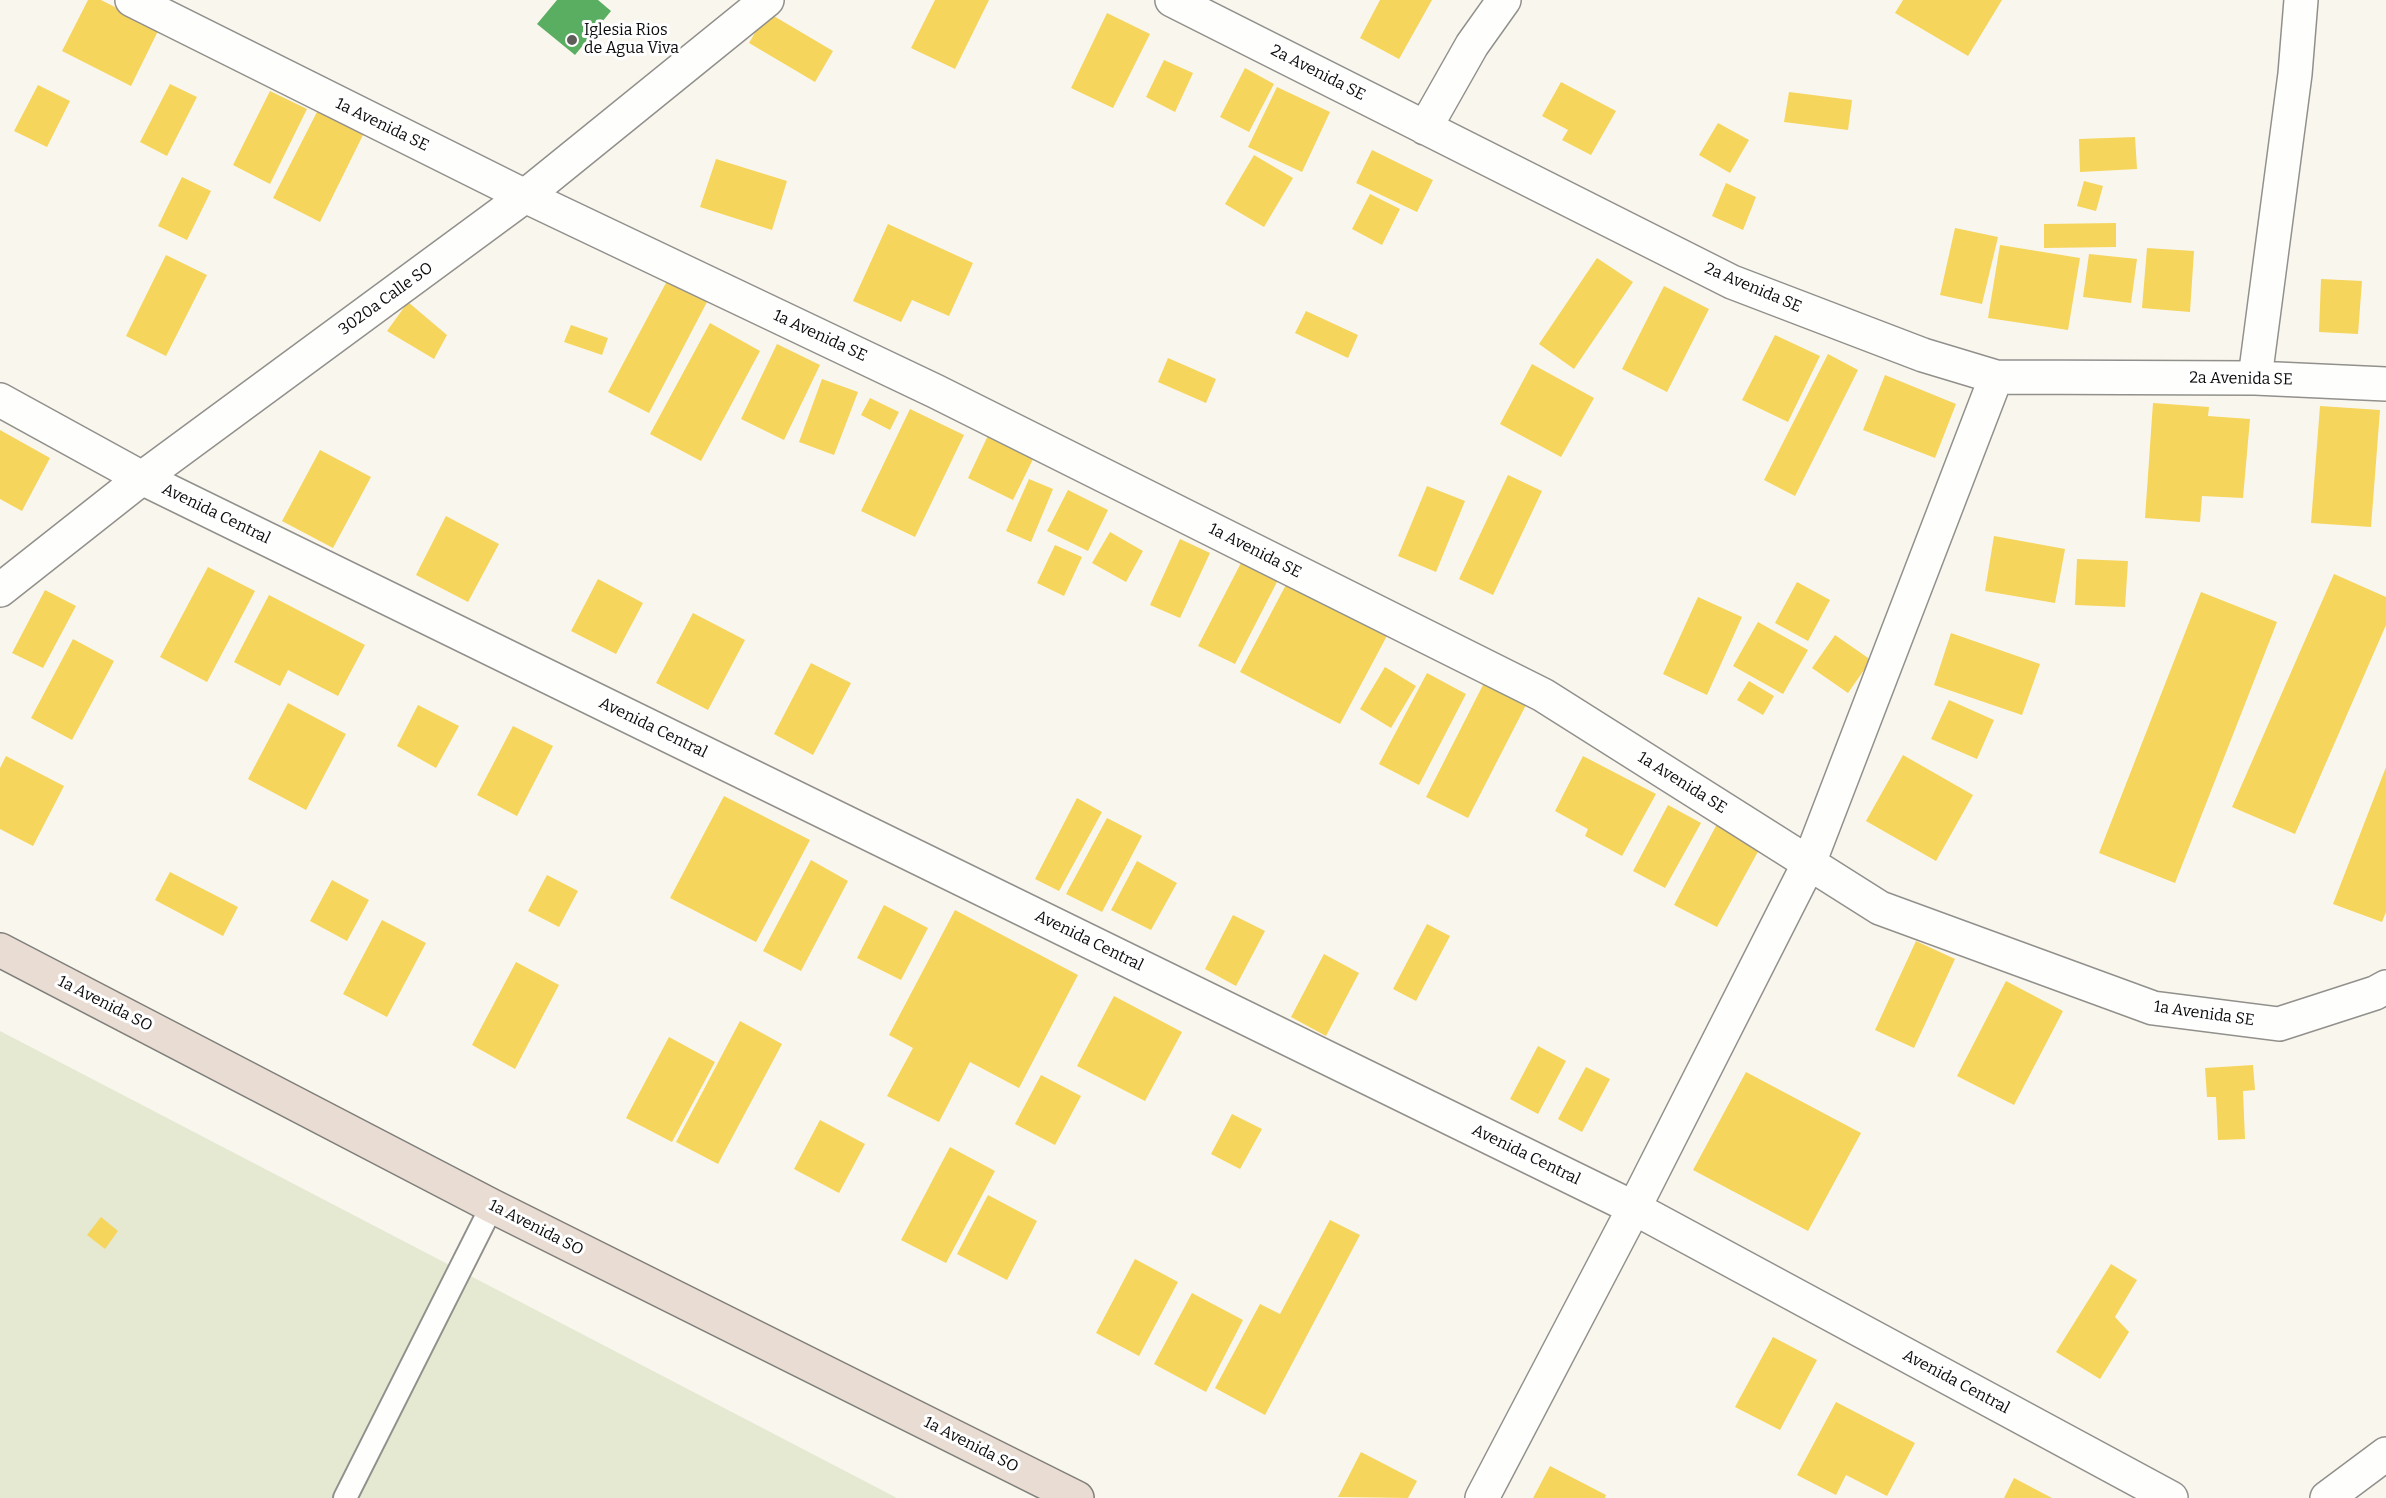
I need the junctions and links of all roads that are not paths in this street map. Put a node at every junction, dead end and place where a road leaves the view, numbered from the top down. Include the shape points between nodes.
1 (132, 0) edge
2 (767, 0) edge
3 (1172, 0) edge
4 (1504, 0) edge
5 (2301, 0) edge
6 (1425, 128) junction
7 (525, 196) junction
8 (1996, 377) junction
9 (2255, 378) junction
10 (2386, 384) edge
11 (0, 400) edge
12 (142, 478) junction
13 (0, 590) edge
14 (1809, 863) junction
15 (0, 950) edge
16 (2386, 987) edge
17 (492, 1206) junction
18 (1634, 1208) junction
19 (2386, 1454) edge
20 (345, 1498) edge
21 (1077, 1498) edge
22 (1482, 1498) edge
23 (2171, 1498) edge
24 (2327, 1498) edge

1 - 7 street, 1a Avenida SE
2 - 7 street, 3020a Calle SO
3 - 6 street, 2a Avenida SE
4 - 6 street via 1472,45
5 - 9 street
6 - 8 street, 2a Avenida SE via 1732,282 1923,355
7 - 12 street, 3020a Calle SO
7 - 14 street, 1a Avenida SE via 935,390 1543,695
8 - 9 street, 2a Avenida SE
8 - 14 street
9 - 10 street, 2a Avenida SE
11 - 12 street, Avenida Central
12 - 13 street, 3020a Calle SO
12 - 18 street, Avenida Central
14 - 16 street, 1a Avenida SE via 1880,908 2152,1008 2279,1024
14 - 18 street
15 - 17 highway, 1a Avenida SO
17 - 20 lane
17 - 21 highway, 1a Avenida SO
18 - 22 street
18 - 23 street, Avenida Central
19 - 24 street

